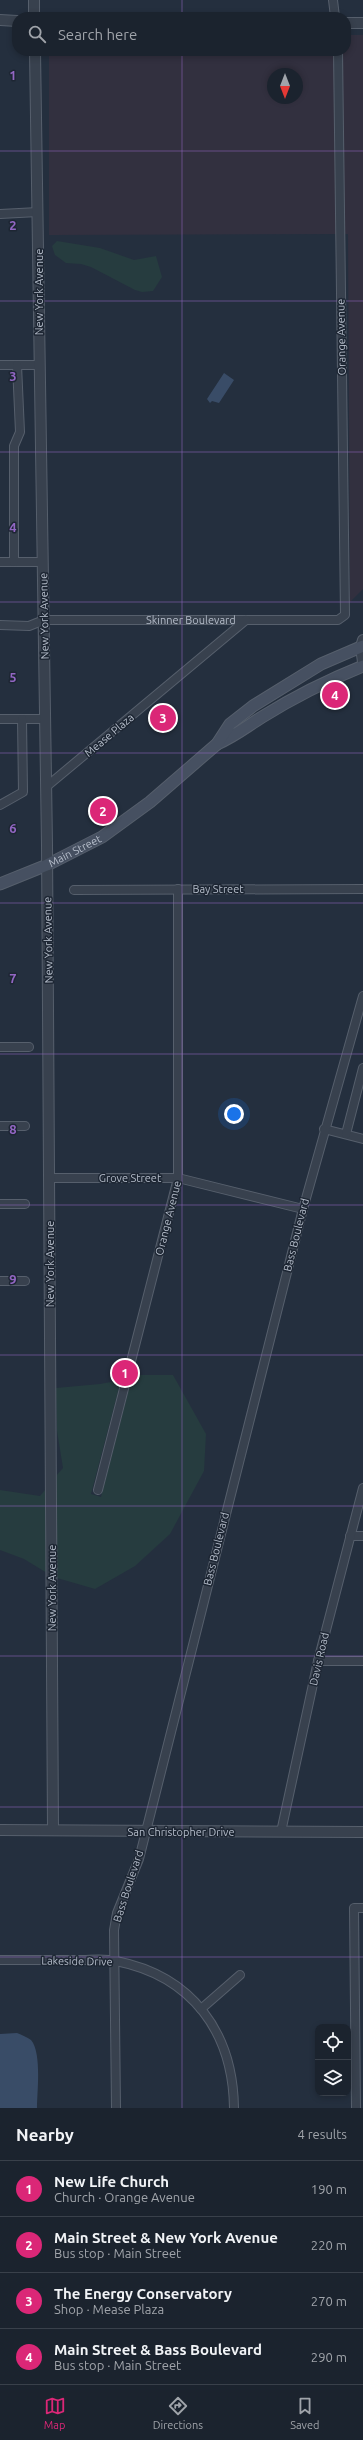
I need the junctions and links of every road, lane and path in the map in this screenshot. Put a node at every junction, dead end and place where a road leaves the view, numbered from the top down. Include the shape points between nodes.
1 (34, 0) edge
2 (333, 0) edge
3 (34, 12) edge
4 (335, 12) edge
5 (0, 20) edge
6 (12, 21) edge
7 (351, 23) edge
8 (363, 23) edge
9 (35, 56) edge
10 (338, 56) edge
11 (38, 212) junction
12 (0, 214) edge
13 (0, 365) edge
14 (17, 365) junction
15 (40, 365) junction
16 (0, 562) edge
17 (14, 562) junction
18 (43, 562) junction
19 (44, 620) junction
20 (246, 620) junction
21 (338, 620) joint
22 (0, 625) edge
23 (362, 644) edge
24 (363, 662) edge
25 (363, 666) edge
26 (0, 719) edge
27 (22, 719) junction
28 (45, 719) junction
29 (217, 744) junction
30 (46, 788) junction
31 (0, 805) edge
32 (47, 865) junction
33 (0, 884) edge
34 (178, 889) junction
35 (363, 889) edge
36 (74, 890) dead end
37 (363, 996) edge
38 (0, 1047) edge
39 (29, 1047) dead end
40 (363, 1068) edge
41 (0, 1126) edge
42 (24, 1126) dead end
43 (324, 1129) junction
44 (346, 1134) junction
45 (363, 1139) edge
46 (50, 1178) junction
47 (178, 1178) junction
48 (0, 1204) edge
49 (25, 1204) dead end
50 (302, 1209) junction
51 (0, 1281) edge
52 (24, 1281) dead end
53 (363, 1488) edge
54 (98, 1490) dead end
55 (350, 1536) junction
56 (363, 1536) edge
57 (318, 1661) junction
58 (363, 1661) edge
59 (0, 1830) edge
60 (53, 1830) junction
61 (144, 1832) junction
62 (281, 1832) junction
63 (363, 1832) edge
64 (363, 1908) edge
65 (0, 1960) edge
66 (114, 1960) junction
67 (240, 1975) dead end
68 (201, 2009) junction
69 (116, 2108) edge
70 (234, 2108) edge
71 (356, 2108) edge

1 - 3 street
2 - 4 street
5 - 6 street
7 - 8 street
9 - 11 street, New York Avenue
10 - 21 street, Orange Avenue via 345,615
11 - 12 street
11 - 15 street, New York Avenue
13 - 14 street
14 - 15 street
14 - 17 street via 20,432 14,446
15 - 18 street, New York Avenue
16 - 17 street
17 - 18 street
18 - 19 street, New York Avenue
19 - 20 street, Skinner Boulevard
19 - 22 street, Skinner Boulevard via 29,626
19 - 28 street, New York Avenue
20 - 21 street, Skinner Boulevard
20 - 30 street, Mease Plaza
23 - 24 street
23 - 29 main road, Main Street via 321,664 253,706 230,724
25 - 29 main road, Main Street via 319,685 261,718 237,735
26 - 27 street
27 - 28 street
27 - 31 street via 24,792
28 - 30 street, New York Avenue
29 - 32 main road, Main Street via 150,802 114,828
30 - 32 street, New York Avenue
32 - 33 main road, Main Street
32 - 46 street, New York Avenue
34 - 35 street, Bay Street
34 - 36 street, Bay Street
34 - 47 street, Orange Avenue
37 - 43 street, Bass Boulevard
38 - 39 street
40 - 44 street
41 - 42 street
43 - 44 street
43 - 50 street, Bass Boulevard
44 - 45 street
46 - 47 street, Grove Street
46 - 60 street, New York Avenue
47 - 50 street, Grove Street
47 - 54 street, Orange Avenue
48 - 49 street
50 - 61 street, Bass Boulevard
51 - 52 street
53 - 55 street, Davis Road
55 - 56 street
55 - 57 street, Davis Road
57 - 58 street
57 - 62 street, Davis Road
59 - 60 street, San Christopher Drive
60 - 61 street, San Christopher Drive
61 - 62 street, San Christopher Drive
61 - 66 street, Bass Boulevard via 139,1859 114,1930
62 - 63 street, San Christopher Drive
64 - 71 street via 354,1908
65 - 66 street, Lakeside Drive
66 - 68 street, Lakeside Drive via 143,1968 164,1978 186,1993
66 - 69 street, Bass Boulevard
67 - 68 street
68 - 70 street, Lakeside Drive via 214,2026 224,2046 231,2070

